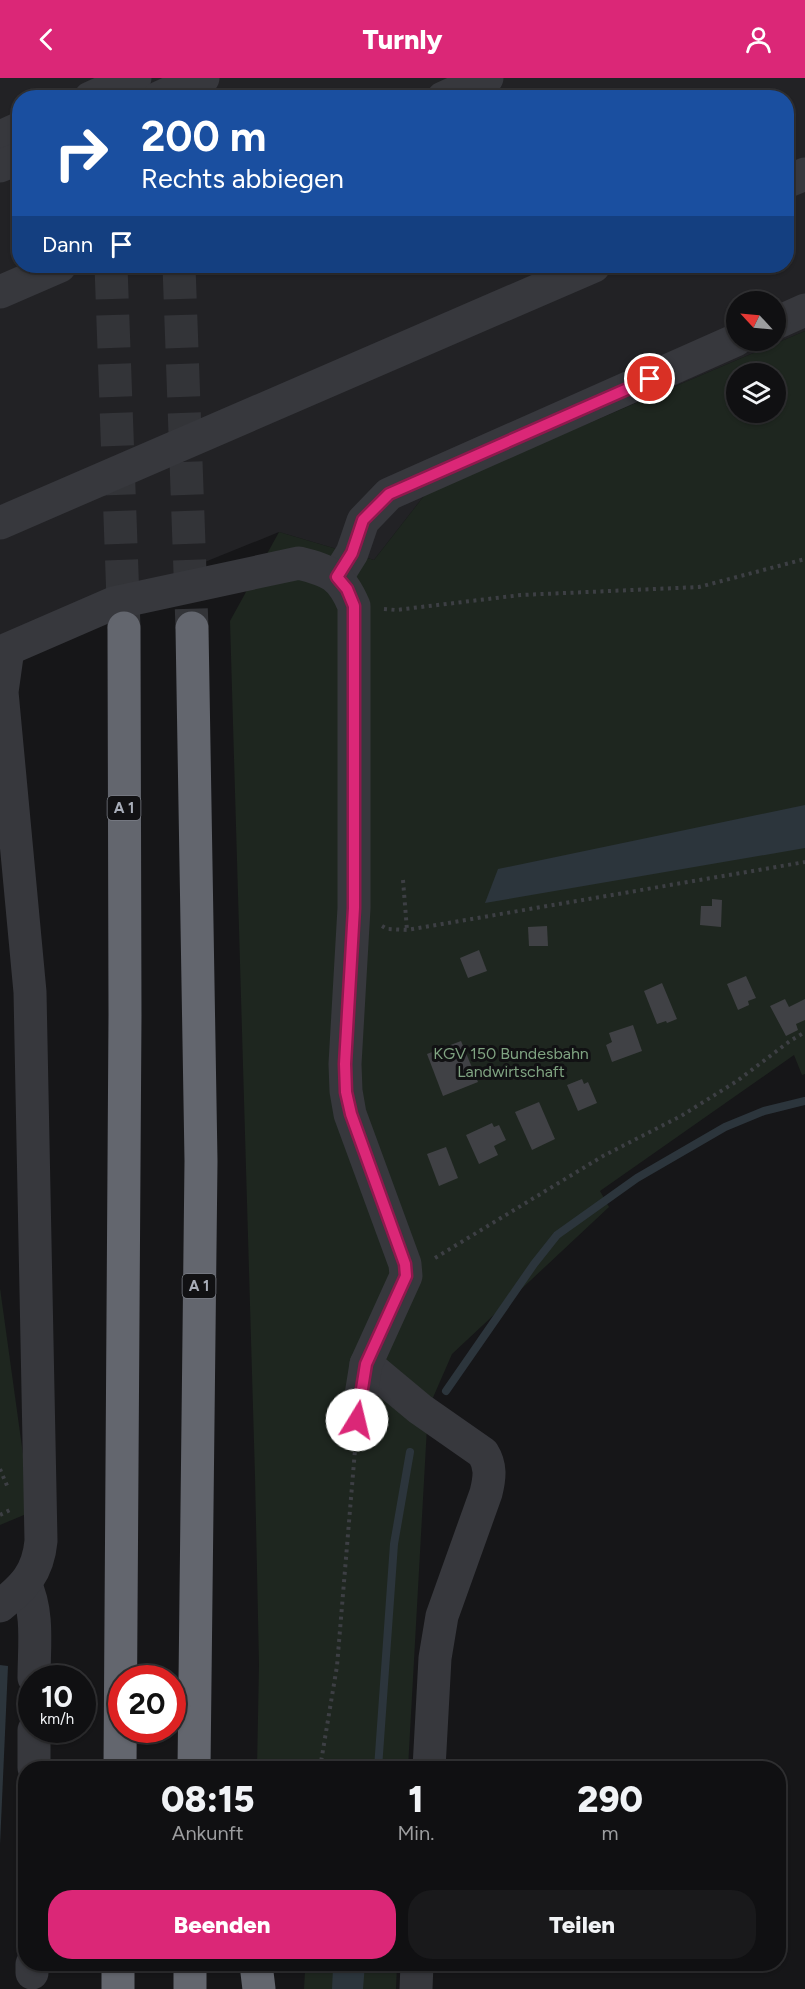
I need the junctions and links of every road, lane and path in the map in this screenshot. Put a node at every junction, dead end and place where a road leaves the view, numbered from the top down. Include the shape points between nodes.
1 (135, 78) edge
2 (203, 78) edge
3 (487, 78) edge
4 (108, 90) edge
5 (176, 90) edge
6 (461, 90) edge
7 (44, 273) edge
8 (578, 273) edge
9 (0, 292) edge
10 (805, 310) edge
11 (786, 319) edge
12 (726, 344) edge
13 (0, 523) edge
14 (805, 559) edge
15 (337, 577) junction
16 (354, 606) junction
17 (124, 628) tunnel mouth
18 (192, 628) tunnel mouth
19 (805, 862) edge
20 (403, 880) dead end
21 (354, 908) junction
22 (407, 930) junction
23 (805, 1032) edge
24 (406, 1276) junction
25 (366, 1364) junction
26 (357, 1420) joint
27 (25, 1584) junction
28 (0, 1606) edge
29 (34, 1665) edge
30 (195, 1688) junction
31 (34, 1743) edge
32 (34, 1761) edge
33 (120, 1761) edge
34 (195, 1761) edge
35 (215, 1761) edge
36 (321, 1761) edge
37 (429, 1761) edge
38 (118, 1971) edge
39 (190, 1971) edge
40 (257, 1971) edge
41 (417, 1971) edge
42 (118, 1989) edge
43 (190, 1989) edge
44 (259, 1989) edge
45 (416, 1989) edge

1 - 4 lane
2 - 5 lane
3 - 6 lane
7 - 9 lane
8 - 13 lane
10 - 11 lane
12 - 15 lane via 389,494 363,520 352,553
14 - 16 path via 699,587 521,595 396,610
15 - 16 lane
15 - 27 lane via 299,563 126,600 8,649 2,692 30,992 41,1514 39,1559
16 - 21 lane
17 - 33 highway, A 1
18 - 30 highway, A 1 via 201,1161
19 - 22 path
20 - 22 path
21 - 22 path via 387,929
21 - 24 lane via 346,1092
23 - 24 path via 681,1116 603,1156
24 - 25 lane
25 - 26 lane
25 - 37 lane via 420,1409 483,1453 489,1463 486,1492 442,1616 435,1658
26 - 36 path via 337,1666
27 - 28 lane
27 - 29 lane via 34,1613
30 - 34 highway, A 1
30 - 35 highway
31 - 32 lane
38 - 42 highway
39 - 43 highway
40 - 44 highway
41 - 45 lane

